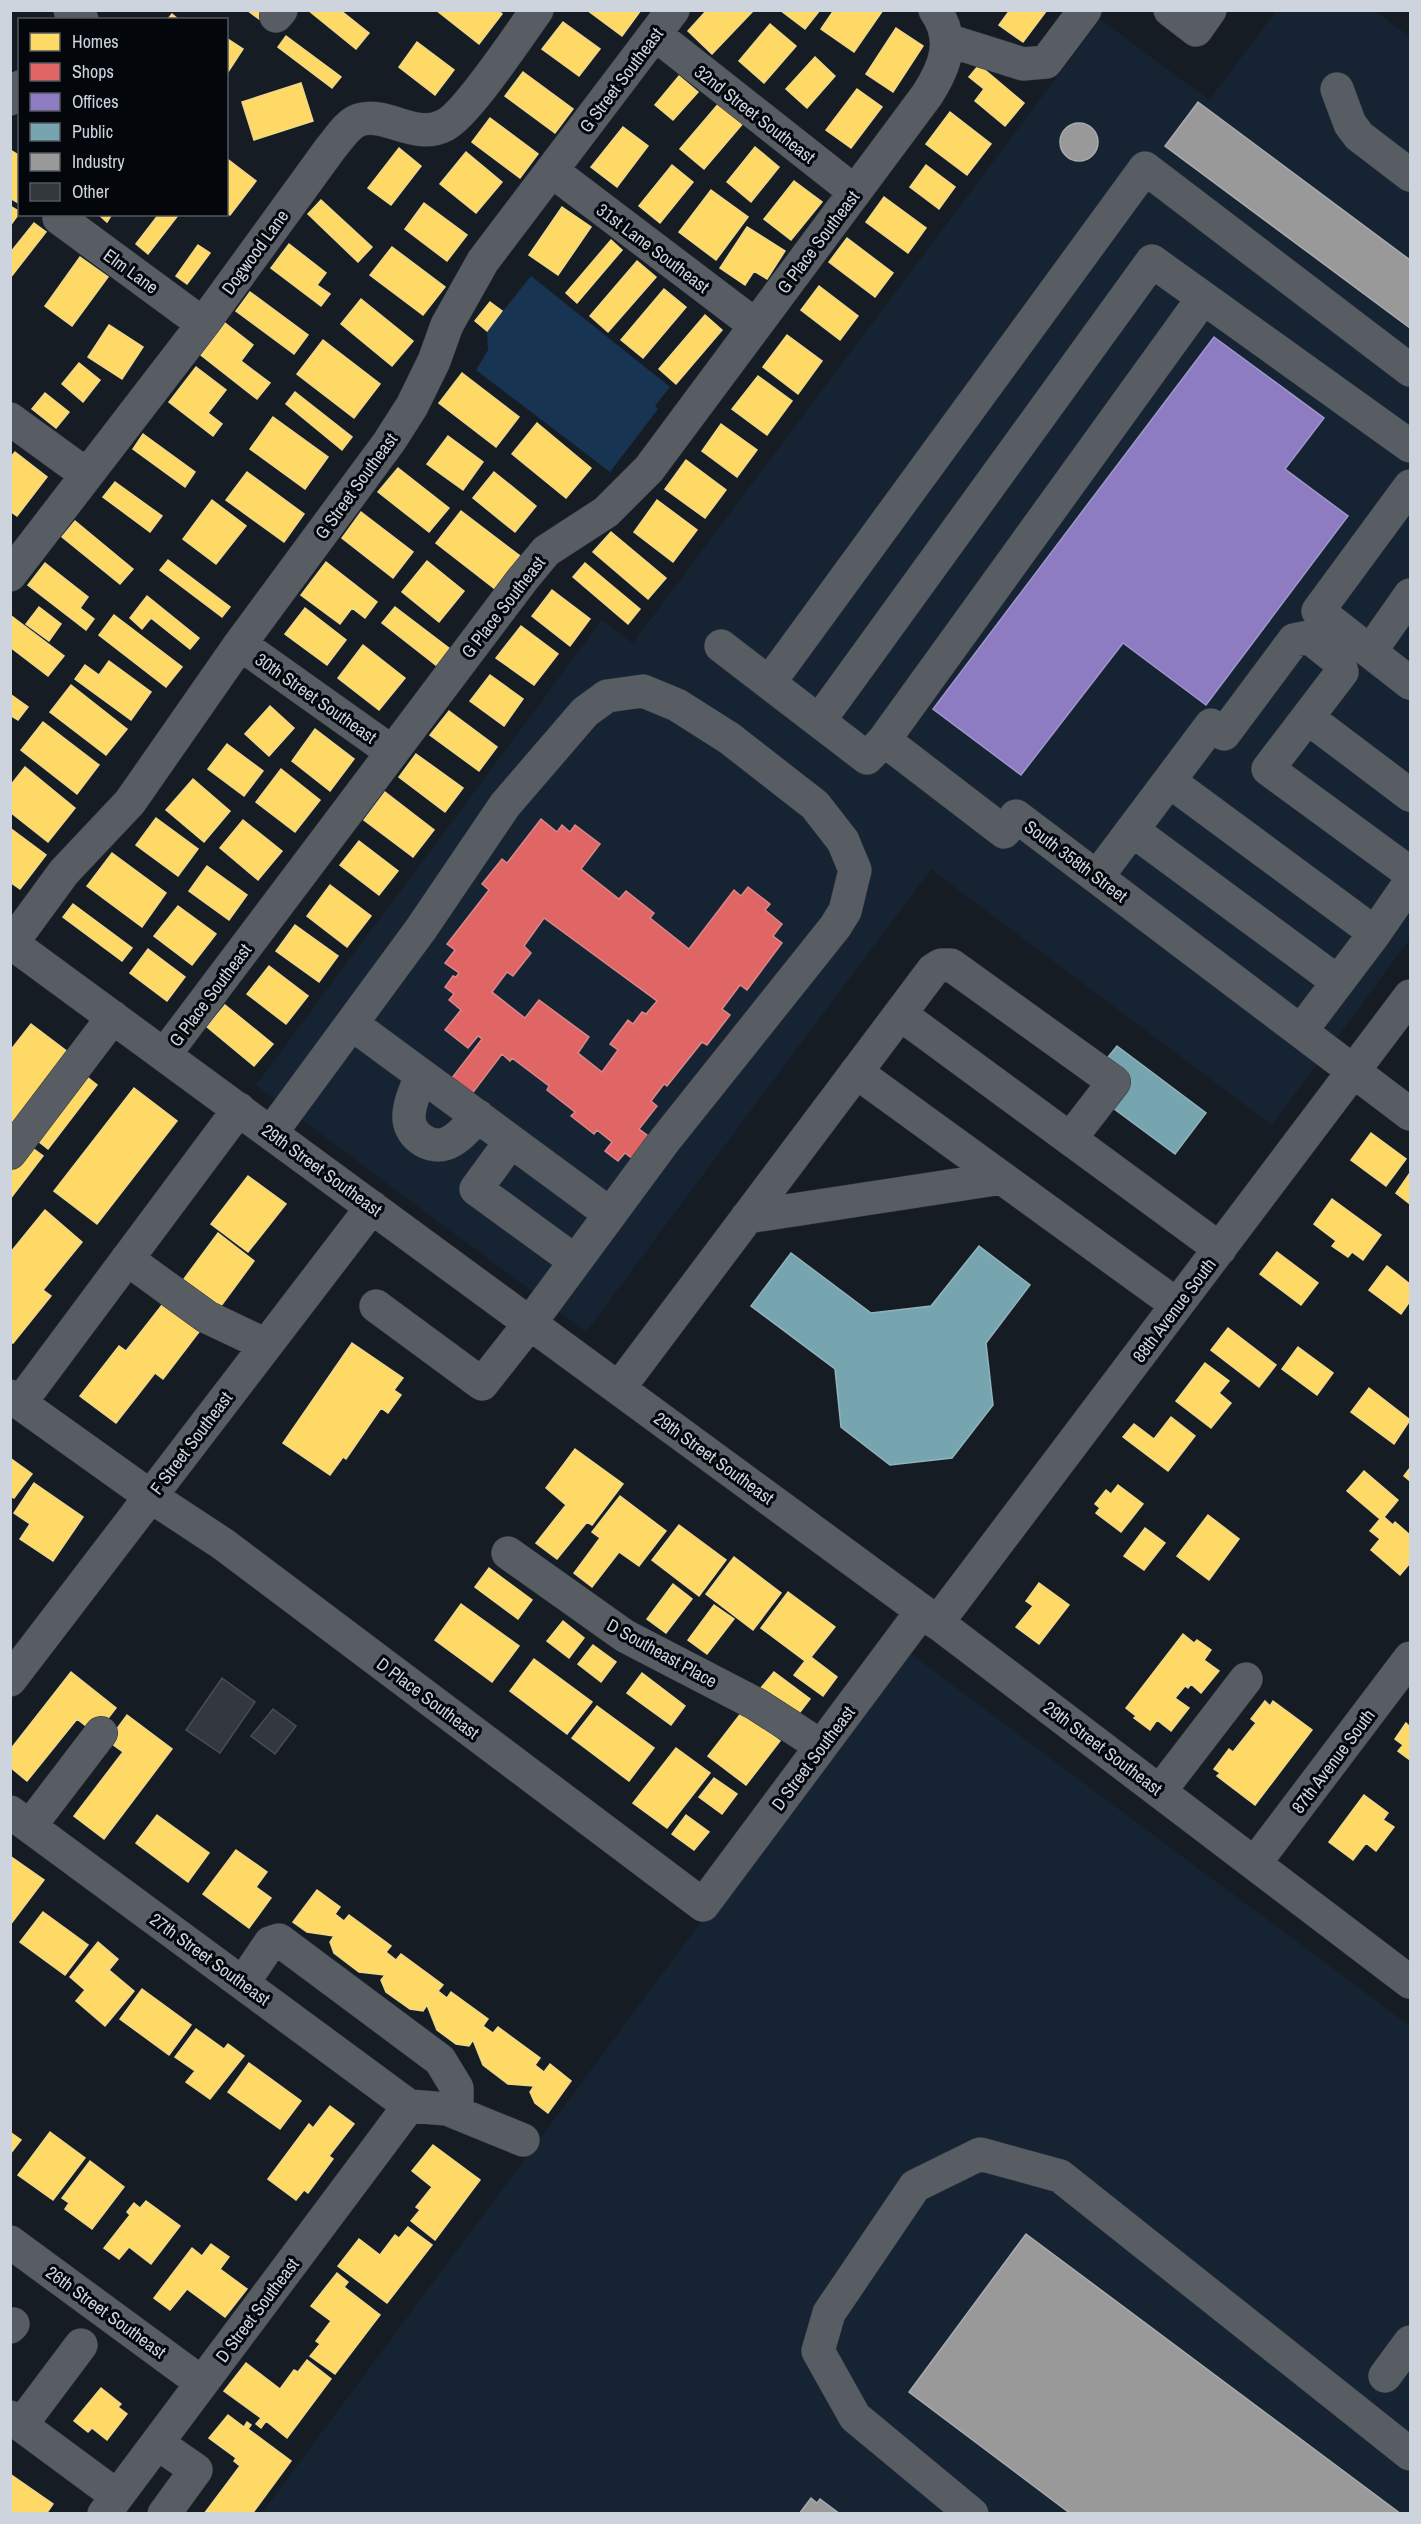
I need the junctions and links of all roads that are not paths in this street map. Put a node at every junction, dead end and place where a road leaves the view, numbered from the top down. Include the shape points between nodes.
1 (537, 10) edge
2 (1085, 10) edge
3 (1170, 10) edge
4 (1210, 10) edge
5 (664, 23) edge
6 (941, 25) edge
7 (1337, 89) dead end
8 (552, 171) junction
9 (1410, 175) edge
10 (855, 192) junction
11 (59, 218) dead end
12 (1203, 298) junction
13 (203, 324) junction
14 (755, 325) junction
15 (1410, 370) edge
16 (10, 419) edge
17 (1410, 446) edge
18 (87, 475) junction
19 (1410, 486) edge
20 (10, 575) edge
21 (1410, 595) edge
22 (240, 644) junction
23 (721, 646) dead end
24 (1370, 652) junction
25 (769, 683) junction
26 (1410, 683) edge
27 (1308, 718) junction
28 (819, 721) junction
29 (884, 740) junction
30 (392, 752) junction
31 (1169, 781) junction
32 (1410, 795) edge
33 (1132, 830) junction
34 (1409, 870) edge
35 (1097, 877) junction
36 (1375, 933) junction
37 (11, 943) edge
38 (1338, 982) junction
39 (1410, 996) edge
40 (900, 1014) junction
41 (113, 1017) junction
42 (352, 1024) junction
43 (1301, 1031) junction
44 (165, 1054) junction
45 (856, 1072) junction
46 (1354, 1072) junction
47 (422, 1075) junction
48 (239, 1109) junction
49 (1410, 1114) edge
50 (478, 1116) junction
51 (271, 1133) junction
52 (1070, 1139) junction
53 (511, 1141) junction
54 (10, 1152) edge
55 (1002, 1178) junction
56 (372, 1207) junction
57 (610, 1214) junction
58 (747, 1217) junction
59 (1220, 1249) junction
60 (127, 1259) junction
61 (575, 1261) junction
62 (1177, 1305) junction
63 (376, 1306) dead end
64 (530, 1323) junction
65 (266, 1345) junction
66 (619, 1388) junction
67 (15, 1399) edge
68 (150, 1496) junction
69 (508, 1553) dead end
70 (930, 1617) junction
71 (1410, 1658) edge
72 (1246, 1679) dead end
73 (10, 1680) edge
74 (101, 1734) dead end
75 (821, 1746) junction
76 (1160, 1791) junction
77 (20, 1819) edge
78 (1255, 1863) junction
79 (703, 1905) joint
80 (1410, 1982) edge
81 (243, 1983) junction
82 (410, 2106) junction
83 (457, 2113) junction
84 (523, 2140) dead end
85 (10, 2242) edge
86 (1410, 2342) edge
87 (81, 2345) dead end
88 (1385, 2376) dead end
89 (202, 2383) junction
90 (16, 2421) edge
91 (157, 2443) junction
92 (1410, 2454) edge
93 (110, 2505) edge
94 (164, 2514) edge
95 (972, 2514) edge

1 - 13 street, Dogwood Lane via 468,103 446,125 416,129 373,119 359,120 349,127
2 - 6 street via 1046,62 1023,64
3 - 4 street via 1196,30
5 - 8 street, G Street Southeast
5 - 10 street, 32nd Street Southeast
6 - 10 street, G Place Southeast via 945,62 927,95
7 - 9 street via 1350,124 1359,136
8 - 14 street, 31st Lane Southeast
8 - 22 street, G Street Southeast via 483,261 447,325 412,406 389,442
10 - 14 street, G Place Southeast
11 - 13 street, Elm Lane
12 - 17 street
12 - 28 street via 1152,261
12 - 29 street
13 - 18 street, Dogwood Lane
14 - 30 street, G Place Southeast via 636,483 591,524 554,544 536,562
15 - 25 street via 1145,168
16 - 18 street
18 - 20 street, Dogwood Lane
19 - 24 street via 1318,611
21 - 24 street
22 - 30 street, 30th Street Southeast
22 - 37 street, G Street Southeast via 130,802 64,872
23 - 25 street
24 - 26 street
25 - 28 street
27 - 31 street via 1342,672 1339,661 1309,637 1294,640 1224,734 1211,725
27 - 32 street
27 - 34 street via 1268,769
28 - 29 street via 867,758
29 - 35 street, South 358th Street via 1004,832 1016,816
30 - 44 street, G Place Southeast
31 - 33 street
31 - 36 street
33 - 35 street
33 - 38 street
34 - 36 street
35 - 43 street, South 358th Street
36 - 38 street
37 - 41 street, 29th Street Southeast
38 - 43 street
39 - 46 street, 88th Avenue South
40 - 45 street
40 - 52 street
40 - 52 street via 933,970 951,965 1114,1082
41 - 44 street, 29th Street Southeast
41 - 54 street
42 - 47 street
42 - 51 street
42 - 57 street via 505,805 585,712 607,696 643,691 677,705 771,768 815,805 843,841 855,870 845,911
43 - 46 street, South 358th Street
44 - 48 street, 29th Street Southeast
45 - 55 street
45 - 58 street
46 - 49 street, South 358th Street
46 - 59 street, 88th Avenue South
47 - 50 street
47 - 50 street via 408,1117 419,1138 431,1144 445,1144
48 - 51 street, 29th Street Southeast
48 - 60 street
50 - 53 street
51 - 56 street, 29th Street Southeast
52 - 59 street
53 - 57 street
53 - 61 street via 476,1189
55 - 58 street
55 - 62 street
56 - 64 street, 29th Street Southeast
56 - 65 street, F Street Southeast
57 - 61 street
58 - 66 street
59 - 62 street, 88th Avenue South
60 - 65 street via 207,1317
60 - 67 street
61 - 64 street
62 - 70 street, 88th Avenue South
63 - 64 street via 482,1384
64 - 66 street, 29th Street Southeast
65 - 68 street, F Street Southeast
66 - 70 street, 29th Street Southeast
67 - 68 street, D Place Southeast
68 - 73 street, F Street Southeast
68 - 79 street, D Place Southeast via 223,1544
69 - 75 street, D Southeast Place via 625,1636 756,1704
70 - 75 street, D Street Southeast
70 - 76 street, 29th Street Southeast
71 - 78 street, 87th Avenue South
72 - 76 street
74 - 77 street
75 - 79 street, D Street Southeast
76 - 78 street, 29th Street Southeast
77 - 81 street, 27th Street Southeast
78 - 80 street, 29th Street Southeast
81 - 82 street, 27th Street Southeast
81 - 83 street via 270,1943 279,1940 440,2060 457,2088
82 - 83 street
82 - 89 street, D Street Southeast
83 - 84 street
85 - 89 street, 26th Street Southeast
86 - 88 street
87 - 90 street
89 - 91 street, D Street Southeast
90 - 93 street
91 - 93 street, D Street Southeast
91 - 94 street via 196,2470
92 - 95 street via 1060,2176 980,2154 915,2186 829,2313 818,2350 855,2417

